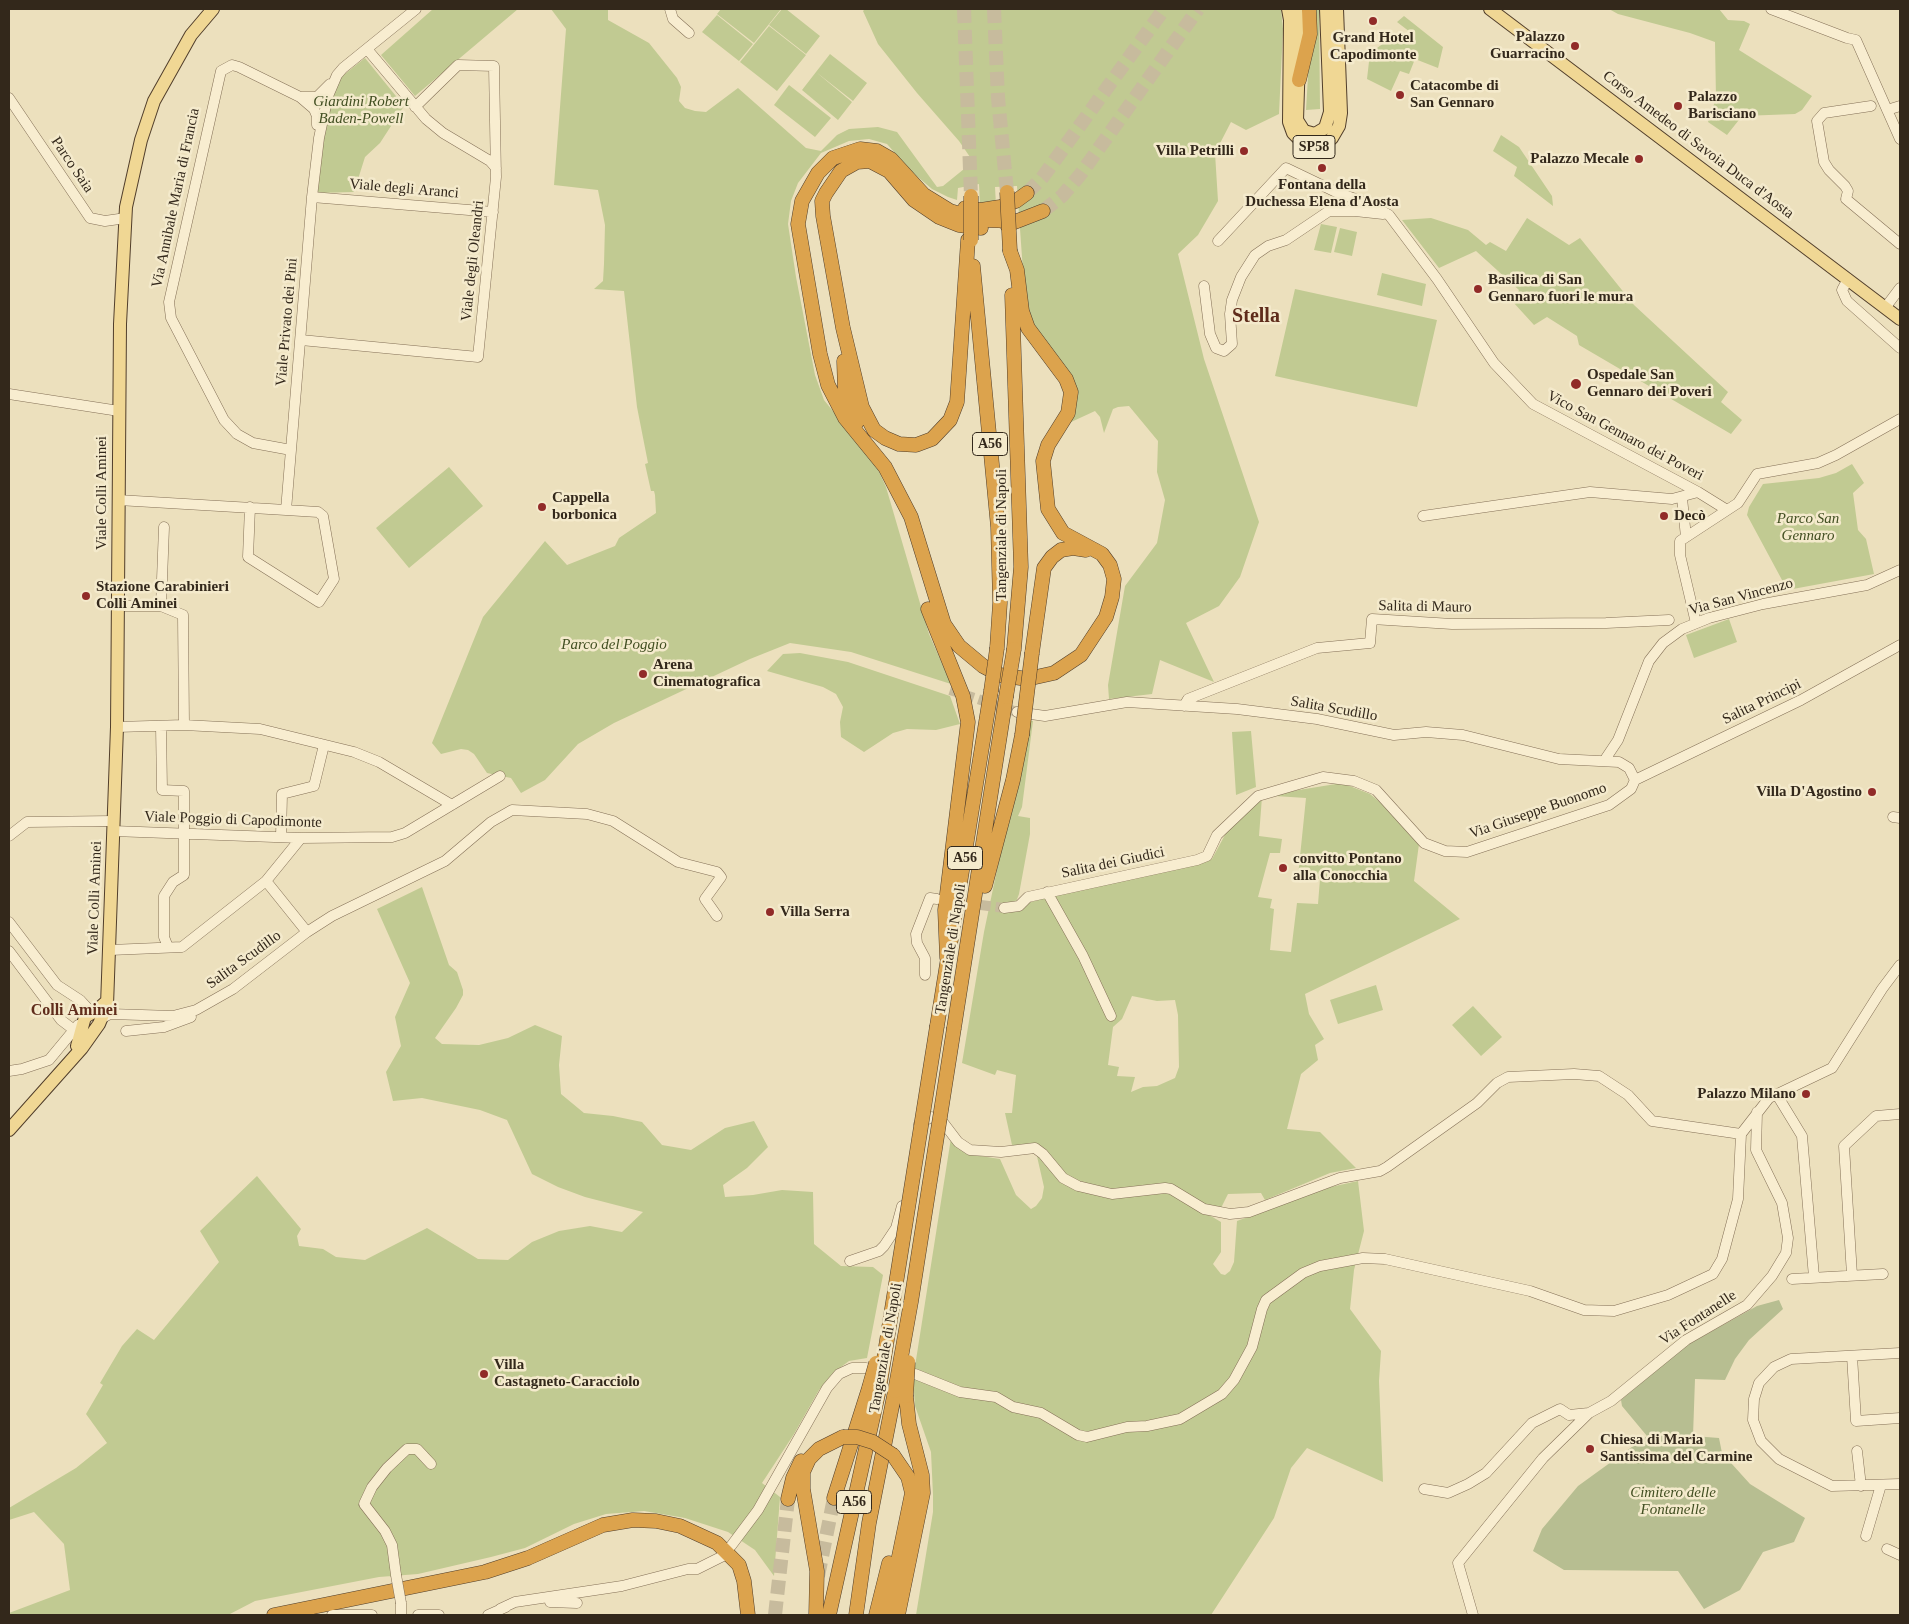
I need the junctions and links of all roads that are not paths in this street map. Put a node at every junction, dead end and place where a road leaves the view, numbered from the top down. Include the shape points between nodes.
1 (213, 9) edge
2 (416, 9) edge
3 (670, 9) edge
4 (1288, 9) edge
5 (1296, 9) edge
6 (1309, 9) edge
7 (1326, 9) edge
8 (1337, 9) edge
9 (1490, 9) edge
10 (1771, 9) edge
11 (689, 33) dead end
12 (367, 49) junction
13 (337, 75) junction
14 (1299, 80) junction
15 (300, 97) junction
16 (9, 98) edge
17 (1871, 106) dead end
18 (1900, 106) edge
19 (415, 107) junction
20 (1887, 110) junction
21 (319, 138) junction
22 (1900, 139) edge
23 (496, 168) junction
24 (904, 173) junction
25 (1007, 192) tunnel mouth
26 (1026, 193) tunnel mouth
27 (970, 196) tunnel mouth
28 (312, 197) junction
29 (1043, 211) tunnel mouth
30 (493, 212) junction
31 (1388, 215) junction
32 (126, 218) junction
33 (1015, 221) junction
34 (970, 240) junction
35 (1218, 241) dead end
36 (1900, 244) edge
37 (1010, 251) junction
38 (1848, 279) junction
39 (1204, 286) dead end
40 (1900, 288) edge
41 (1885, 308) junction
42 (977, 315) junction
43 (1900, 319) edge
44 (843, 328) junction
45 (301, 340) junction
46 (1900, 348) edge
47 (974, 367) dead end
48 (9, 394) edge
49 (119, 411) junction
50 (1900, 419) edge
51 (291, 450) junction
52 (885, 467) junction
53 (1698, 492) junction
54 (1682, 498) junction
55 (118, 500) junction
56 (250, 508) junction
57 (286, 510) junction
58 (1727, 510) junction
59 (1423, 516) dead end
60 (164, 527) dead end
61 (1683, 539) junction
62 (1900, 570) edge
63 (118, 606) junction
64 (161, 606) junction
65 (1669, 620) dead end
66 (1696, 623) junction
67 (1900, 644) edge
68 (1184, 706) junction
69 (1017, 712) tunnel mouth
70 (184, 725) junction
71 (161, 726) junction
72 (117, 727) junction
73 (324, 745) junction
74 (1604, 761) junction
75 (500, 776) dead end
76 (1635, 780) junction
77 (437, 796) junction
78 (452, 805) junction
79 (438, 813) junction
80 (114, 826) junction
81 (185, 834) junction
82 (1217, 834) joint
83 (9, 836) edge
84 (281, 837) junction
85 (301, 838) junction
86 (266, 882) junction
87 (1047, 892) junction
88 (937, 899) dead end
89 (1004, 908) tunnel mouth
90 (717, 916) dead end
91 (9, 922) edge
92 (307, 932) junction
93 (168, 947) junction
94 (968, 947) junction
95 (110, 950) junction
96 (9, 951) edge
97 (947, 958) junction
98 (1900, 965) edge
99 (926, 975) dead end
100 (196, 1010) junction
101 (1111, 1016) dead end
102 (88, 1024) junction
103 (126, 1031) dead end
104 (9, 1070) edge
105 (1777, 1095) junction
106 (1756, 1112) junction
107 (1900, 1114) edge
108 (9, 1130) edge
109 (1741, 1134) junction
110 (850, 1261) dead end
111 (1883, 1274) dead end
112 (1852, 1275) junction
113 (1814, 1277) junction
114 (1792, 1279) dead end
115 (1900, 1353) edge
116 (1852, 1356) junction
117 (866, 1368) dead end
118 (915, 1374) dead end
119 (874, 1389) junction
120 (901, 1394) junction
121 (1589, 1414) junction
122 (1900, 1418) edge
123 (843, 1437) junction
124 (1857, 1451) dead end
125 (892, 1456) junction
126 (431, 1464) dead end
127 (1900, 1484) edge
128 (1881, 1485) junction
129 (1861, 1486) junction
130 (1424, 1489) dead end
131 (834, 1498) tunnel mouth
132 (788, 1499) tunnel mouth
133 (1866, 1536) dead end
134 (731, 1546) dead end
135 (1887, 1549) dead end
136 (1900, 1555) edge
137 (723, 1556) dead end
138 (577, 1603) dead end
139 (500, 1609) junction
140 (274, 1615) edge
141 (332, 1615) edge
142 (372, 1615) edge
143 (401, 1615) edge
144 (418, 1615) edge
145 (439, 1615) edge
146 (488, 1615) edge
147 (748, 1615) edge
148 (816, 1615) edge
149 (829, 1615) edge
150 (856, 1615) edge
151 (876, 1615) edge
152 (887, 1615) edge
153 (898, 1615) edge
154 (1473, 1615) edge

1 - 32 main road, Viale Colli Aminei via 191,35 154,101 141,140
2 - 12 street, Viale Privato dei Pini
3 - 11 street via 673,19
4 - 8 main road, SP58 via 1289,122 1295,136 1313,147 1323,146 1339,126
5 - 14 main road, SP58 via 1300,26
6 - 14 highway via 1310,34
7 - 14 main road, SP58 via 1330,112 1320,133 1310,133 1300,127 1297,114
9 - 38 main road, Corso Amedeo di Savoia Duca d'Aosta
10 - 20 street via 1856,40
12 - 13 street, Viale Privato dei Pini
12 - 19 street
13 - 15 street via 317,97
13 - 21 street, Viale Privato dei Pini via 328,96
15 - 21 street, Via Annibale Maria di Francia via 314,109
15 - 51 street, Via Annibale Maria di Francia via 239,67 232,65 221,72 169,302 170,318 224,420 237,434 253,443
16 - 32 street, Parco Saia via 90,218 105,221
17 - 36 street via 1824,112 1817,120 1824,162 1848,191 1846,199
18 - 20 street
19 - 23 street via 443,133 490,161
19 - 23 street, Viale degli Oleandri via 458,65 494,66
20 - 22 street
21 - 28 street, Viale Privato dei Pini
23 - 30 street, Viale degli Oleandri
24 - 26 highway via 936,196 969,209 1000,207
24 - 33 highway via 924,195 950,211 981,220
24 - 52 highway via 891,159 877,151 860,149 841,154 826,163 812,180 802,201 798,224 826,380 845,418
25 - 37 highway, Tangenziale di Napoli / A56, bridge
27 - 34 highway, bridge
28 - 30 street, Viale degli Aranci
28 - 45 street, Viale Privato dei Pini
29 - 33 highway
30 - 45 street, Viale degli Oleandri via 478,357
31 - 35 street via 1286,168
31 - 39 street via 1329,211 1286,240 1255,255 1232,300 1232,344 1224,351 1216,348 1210,334
31 - 53 street, Vico San Gennaro dei Poveri via 1437,279 1494,363 1533,404
32 - 49 main road, Viale Colli Aminei
33 - 44 highway via 998,227 959,225 921,205 881,165 864,161 849,166 835,176 822,201
34 - 42 highway, Tangenziale di Napoli / A56
34 - 44 highway via 959,390 950,420 932,439 916,445 899,444 874,430 862,407
37 - 52 highway via 1028,328 1066,379 1071,392 1068,413 1048,445 1043,462 1048,509 1063,533 1097,550 1113,572 1114,586 1108,612 1081,655 1054,673 1027,679 991,671 966,653 947,631 940,617 911,517
37 - 94 highway, Tangenziale di Napoli / A56, bridge via 1020,598
38 - 41 main road, Corso Amedeo di Savoia Duca d'Aosta
38 - 46 street via 1842,290 1850,305
40 - 41 street
41 - 43 main road, Corso Amedeo di Savoia Duca d'Aosta
42 - 47 highway
42 - 97 highway, Tangenziale di Napoli / A56, bridge via 998,536 1000,603 991,691
44 - 94 highway, bridge via 845,392 850,408 905,490 946,616 956,634 971,650 1000,668 1018,672 1043,671 1063,663 1083,644 1100,617 1109,585 1105,567 1090,552 1073,548 1056,552 1042,574 1032,653 1022,735
45 - 51 street, Viale Privato dei Pini
48 - 49 street
49 - 55 main road, Viale Colli Aminei
50 - 58 street via 1818,463 1757,474 1738,503
51 - 57 street, Viale Privato dei Pini
52 - 97 highway via 930,616 960,687 967,713 946,910
53 - 54 street
53 - 58 street, Vico San Gennaro dei Poveri
54 - 59 street via 1590,492
54 - 61 street
55 - 56 street
55 - 63 main road, Viale Colli Aminei
56 - 57 street
56 - 57 street via 248,557 319,602 334,579 323,516 318,512
58 - 61 street
60 - 64 street
61 - 66 street via 1680,555
62 - 66 street, Via San Vincenzo via 1867,585 1763,604
63 - 64 street
63 - 72 main road, Viale Colli Aminei
64 - 70 street via 183,615
65 - 68 street, Salita di Mauro via 1452,624 1372,619 1370,643 1317,648 1188,699
66 - 74 street, Via San Vincenzo via 1663,643 1649,661 1618,740
67 - 76 street, Salita Principi via 1801,700
68 - 69 street, Salita Scudillo via 1127,702 1045,716
68 - 74 street, Salita Scudillo via 1317,719 1394,735 1426,732 1463,735 1559,759
70 - 71 street
70 - 73 street via 260,729
71 - 72 street
71 - 81 street via 162,790 184,791
72 - 80 main road, Viale Colli Aminei
73 - 77 street via 379,762
73 - 84 street via 314,786 282,794
74 - 76 street, Salita Scudillo via 1619,762 1629,768
75 - 78 street
76 - 82 street, Via Giuseppe Buonomo via 1631,789 1608,805 1467,852 1445,851 1424,843 1376,790 1354,781 1323,777 1258,796
77 - 78 street
77 - 79 street
78 - 79 street
79 - 85 street, Viale Poggio di Capodimonte via 392,837
80 - 81 street, Viale Poggio di Capodimonte
80 - 83 street, Viale Poggio di Capodimonte via 27,822
80 - 95 main road, Viale Colli Aminei
81 - 84 street, Viale Poggio di Capodimonte
81 - 93 street via 184,875 172,882 164,896 164,937
82 - 87 street, Salita dei Giudici via 1211,851 1197,860
84 - 85 street, Viale Poggio di Capodimonte
85 - 86 street
86 - 92 street
86 - 93 street via 192,941 182,947
87 - 89 street, Salita dei Giudici via 1028,897 1020,906
87 - 101 street via 1083,956
88 - 99 street via 930,898 916,934 925,958
90 - 92 street, Salita Scudillo via 705,899 721,877 717,872 678,862 613,821 587,814 512,810 491,822 445,861 332,916
91 - 102 street via 57,985 80,1000
92 - 100 street, Salita Scudillo via 233,989
93 - 95 street
94 - 120 highway, Tangenziale di Napoli / A56, bridge via 912,1302
95 - 102 main road, Viale Colli Aminei via 106,1009
96 - 102 street via 62,1020
97 - 119 highway, Tangenziale di Napoli / A56, bridge via 893,1307
98 - 105 street via 1832,1068
100 - 102 street, Salita Scudillo via 173,1016 110,1014
100 - 103 street via 190,1018 164,1027
102 - 104 street via 48,1060
102 - 108 main road, Viale Colli Aminei via 82,1048
105 - 106 street via 1769,1098
105 - 113 street via 1802,1136
106 - 109 street
106 - 121 street, Via Fontanelle via 1756,1150 1782,1204 1788,1238 1786,1253 1772,1276 1747,1305 1686,1340 1611,1401
107 - 112 street via 1876,1116 1844,1146
109 - 110 street via 1652,1121 1628,1095 1599,1076 1508,1077 1387,1168 1340,1178 1258,1208 1230,1214 1204,1209 1171,1189 1122,1194 1078,1186 1063,1178 1038,1149 970,1150 958,1142 942,1121 931,1117 921,1121 914,1133 901,1214 892,1237 879,1250
109 - 118 street via 1738,1199 1722,1259 1713,1274 1668,1295 1634,1306 1614,1311 1584,1310 1530,1291 1385,1259 1363,1258 1329,1264 1303,1272 1266,1300 1252,1347 1234,1380 1222,1394 1180,1419 1087,1437 1041,1413 1013,1406 996,1397 960,1392
111 - 112 street
112 - 113 street
113 - 114 street
115 - 116 street
116 - 122 street via 1856,1421
116 - 129 street via 1791,1359 1774,1367 1759,1383 1752,1420 1761,1441 1779,1459 1832,1486
117 - 134 street via 852,1368 839,1374 827,1388 758,1510
119 - 131 highway
119 - 149 highway, Tangenziale di Napoli / A56
120 - 150 highway, Tangenziale di Napoli / A56 via 869,1523
120 - 153 highway via 922,1475 923,1493
121 - 130 street via 1569,1415 1560,1409 1532,1424 1486,1474 1448,1493
121 - 154 street, Via Fontanelle via 1543,1458 1458,1563
123 - 125 highway, bridge via 873,1442
123 - 132 highway via 828,1439 807,1452 797,1467
123 - 148 highway via 819,1449 809,1459 804,1472 803,1489 817,1571
124 - 129 street
125 - 151 highway via 904,1479 904,1501
125 - 152 highway via 908,1477 912,1493
126 - 143 street, bridge via 417,1449 407,1448 372,1487 364,1504 392,1545
127 - 128 street
128 - 129 street
128 - 133 street
135 - 136 street
137 - 139 street via 697,1569 622,1586 514,1602
138 - 139 street via 511,1605
139 - 146 street
140 - 147 highway via 485,1572 528,1558 603,1525 644,1520 668,1523 717,1542 739,1565
141 - 142 street
144 - 145 street

